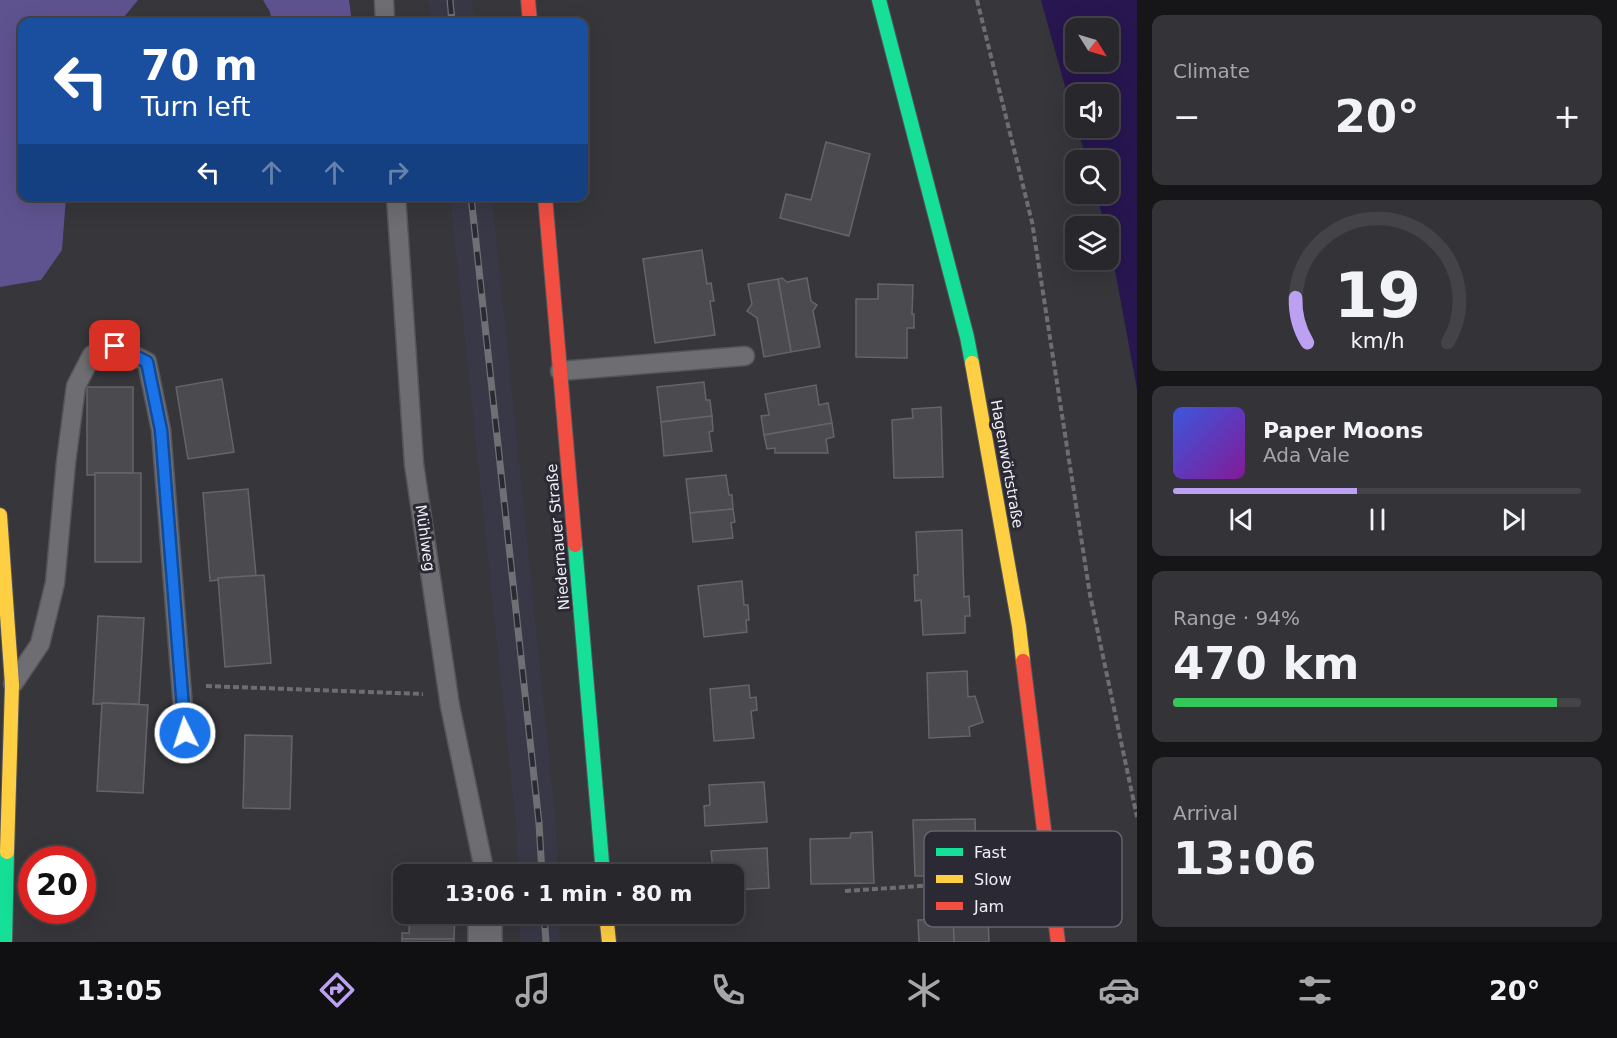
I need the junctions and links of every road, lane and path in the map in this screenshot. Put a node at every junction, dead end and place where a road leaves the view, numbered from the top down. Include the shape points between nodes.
1 (384, 0) edge
2 (528, 0) edge
3 (879, 0) edge
4 (977, 0) edge
5 (385, 18) edge
6 (530, 18) edge
7 (396, 201) edge
8 (545, 201) edge
9 (745, 356) dead end
10 (560, 372) junction
11 (0, 515) edge
12 (12, 685) junction
13 (181, 685) junction
14 (448, 695) junction
15 (185, 733) dead end
16 (1137, 816) edge
17 (1045, 831) edge
18 (483, 864) edge
19 (602, 864) edge
20 (924, 886) edge
21 (845, 891) dead end
22 (485, 924) edge
23 (607, 924) edge
24 (1056, 927) edge
25 (5, 942) edge
26 (485, 942) edge
27 (609, 942) edge
28 (1058, 942) edge

1 - 5 lane
2 - 6 street
3 - 17 street, Hagenwörtstraße via 967,337 1018,626
4 - 16 path via 1032,222 1090,595
7 - 14 lane, Mühlweg via 414,464
8 - 10 street, Niedernauer Straße
9 - 10 lane
10 - 19 street, Niedernauer Straße
11 - 12 street
12 - 13 lane via 40,644 55,583 76,386 92,355 115,346 147,362 161,430
12 - 25 street
13 - 14 path
13 - 15 lane
14 - 18 lane, Mühlweg
20 - 21 path
22 - 26 street
23 - 27 street
24 - 28 street, Hagenwörtstraße

